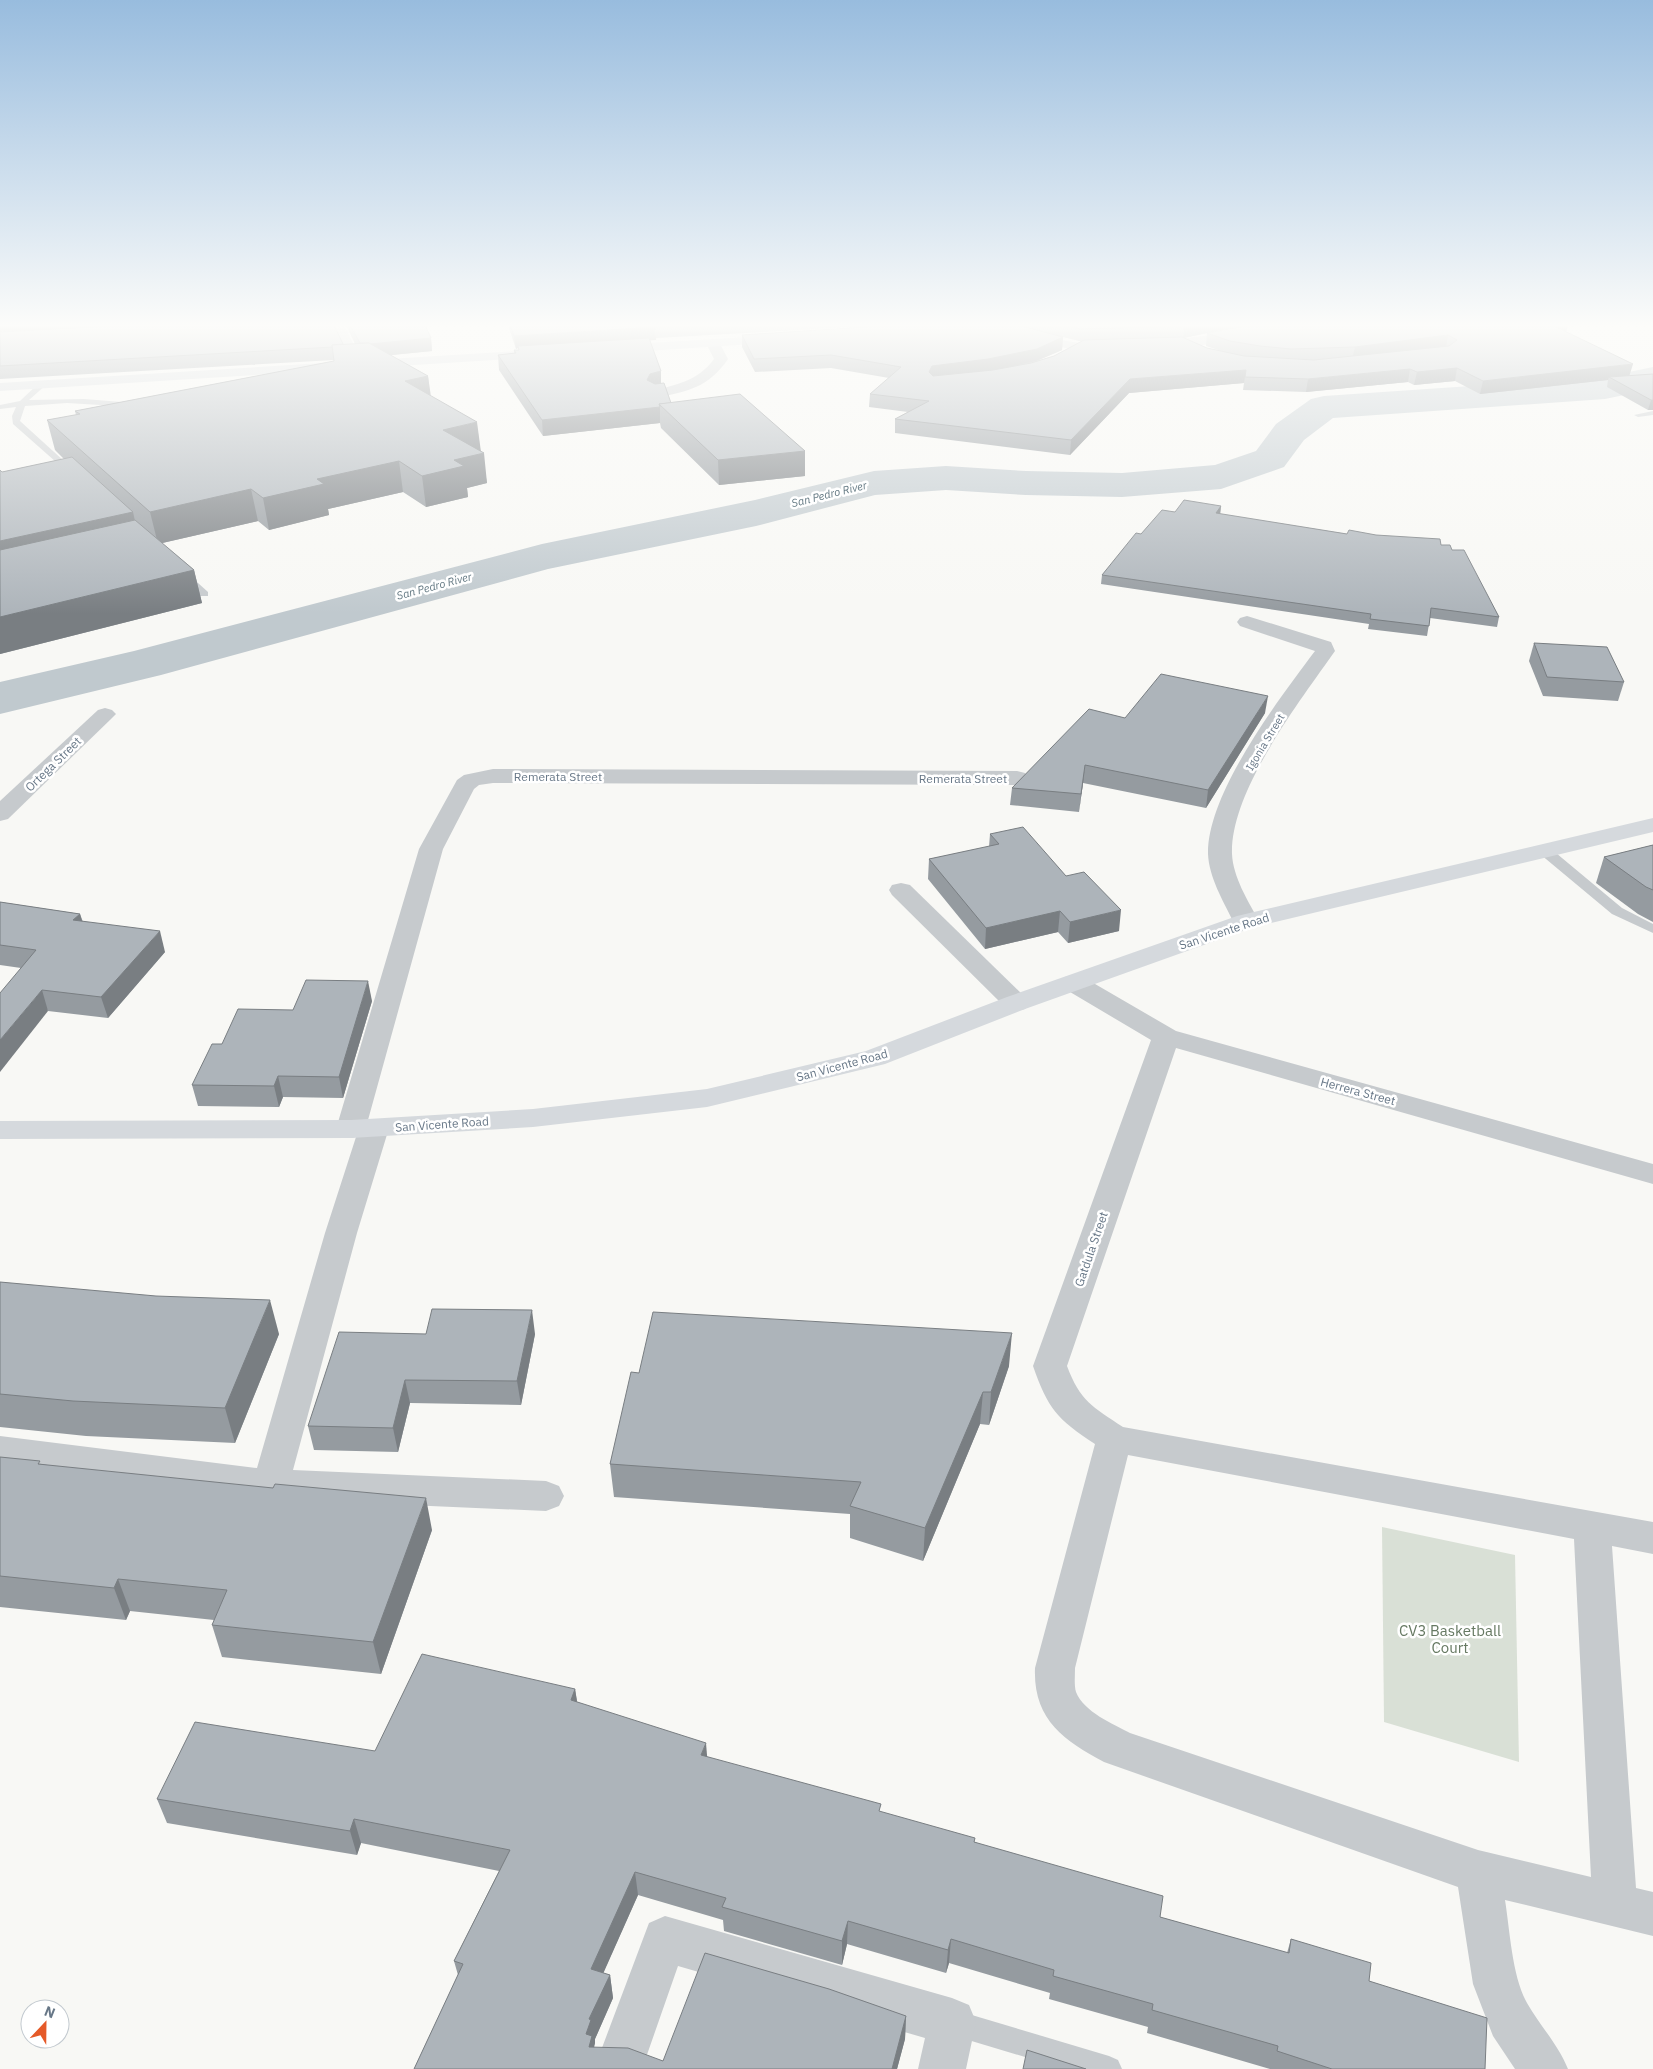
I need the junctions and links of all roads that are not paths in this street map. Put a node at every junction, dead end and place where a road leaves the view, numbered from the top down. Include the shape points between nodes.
1 (16, 422) edge
2 (80, 480) edge
3 (178, 570) edge
4 (204, 594) dead end
5 (1248, 622) dead end
6 (105, 714) dead end
7 (1017, 778) dead end
8 (0, 814) edge
9 (1653, 825) edge
10 (1545, 851) junction
11 (901, 890) dead end
12 (1246, 921) junction
13 (1653, 929) edge
14 (1074, 983) junction
15 (1016, 1003) junction
16 (1166, 1037) junction
17 (363, 1129) junction
18 (0, 1130) edge
19 (1653, 1174) edge
20 (1114, 1439) junction
21 (0, 1450) edge
22 (271, 1484) junction
23 (546, 1496) dead end
24 (1592, 1527) junction
25 (1653, 1538) edge
26 (1478, 1872) junction
27 (1634, 1910) edge
28 (952, 2022) junction
29 (618, 2069) edge
30 (942, 2069) edge
31 (1109, 2069) edge
32 (1544, 2069) edge

1 - 2 lane
3 - 4 lane
5 - 12 street, Igonia Street via 1311,641 1324,646 1325,651 1293,694 1228,811 1220,855
6 - 8 street, Ortega Street
7 - 17 street, Remerata Street via 493,776 472,780 461,790 432,849
9 - 10 main road, San Vicente Road
10 - 12 main road, San Vicente Road
10 - 13 lane via 1617,911
11 - 15 street
12 - 14 main road, San Vicente Road
14 - 15 main road, San Vicente Road
14 - 16 street, Herrera Street
15 - 17 main road, San Vicente Road via 875,1058 707,1098 533,1118
16 - 19 street, Herrera Street
16 - 20 street, Gatdula Street via 1050,1366 1060,1393 1078,1414
17 - 18 main road, San Vicente Road
17 - 22 street, Remerata Street via 341,1233
20 - 24 street
20 - 26 street via 1055,1668 1056,1692 1066,1712 1086,1730 1119,1748
21 - 22 street
22 - 23 street
24 - 25 street
24 - 27 street
26 - 27 street
26 - 32 street via 1496,1984 1510,2019
28 - 29 street via 665,1939
28 - 30 street
28 - 31 lane

